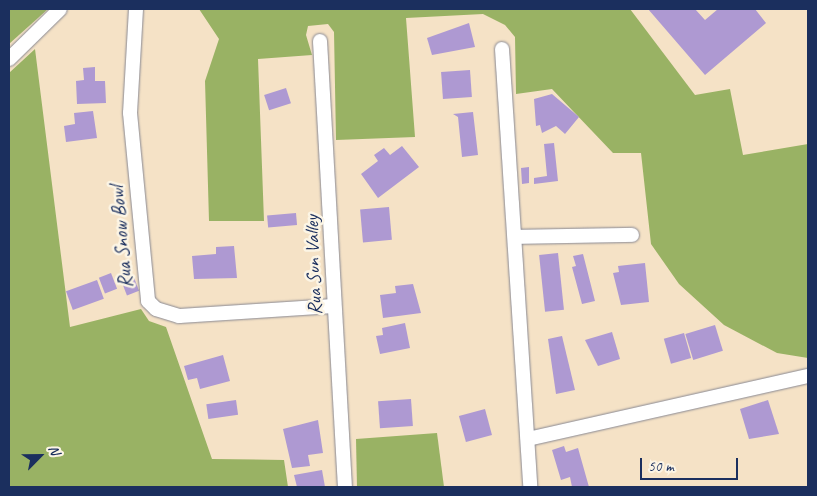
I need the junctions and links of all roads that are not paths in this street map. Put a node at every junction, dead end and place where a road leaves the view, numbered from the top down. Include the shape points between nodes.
1 (60, 9) edge
2 (136, 9) edge
3 (320, 41) dead end
4 (502, 49) dead end
5 (9, 59) edge
6 (632, 235) dead end
7 (516, 237) junction
8 (334, 306) junction
9 (808, 376) edge
10 (528, 439) junction
11 (344, 487) edge
12 (530, 487) edge

1 - 5 street
2 - 8 street, Rua Snow Bowl via 130,113 148,301 156,309 179,316
3 - 8 street, Rua Sun Valley
4 - 7 street
6 - 7 street
7 - 10 street
8 - 11 street, Rua Sun Valley
9 - 10 street
10 - 12 street

